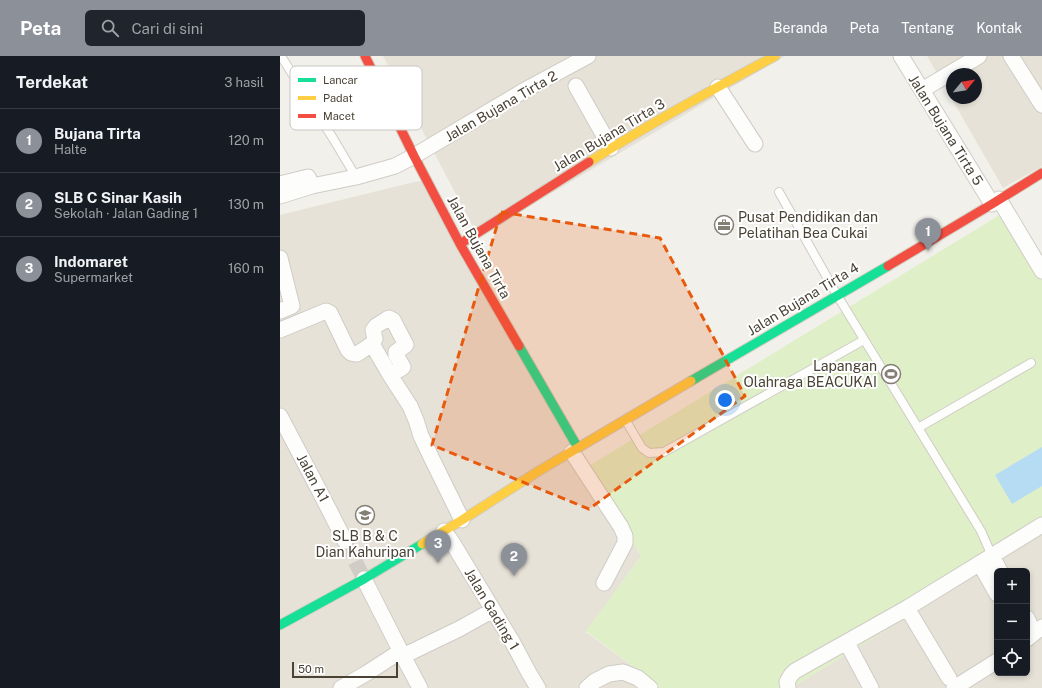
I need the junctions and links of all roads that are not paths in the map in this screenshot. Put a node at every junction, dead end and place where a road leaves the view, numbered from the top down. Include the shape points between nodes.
1 (281, 56) edge
2 (365, 56) edge
3 (775, 56) edge
4 (901, 56) edge
5 (1011, 56) edge
6 (975, 57) edge
7 (579, 58) edge
8 (370, 66) edge
9 (290, 70) edge
10 (576, 86) dead end
11 (718, 87) junction
12 (922, 90) junction
13 (1042, 104) edge
14 (328, 130) edge
15 (401, 130) edge
16 (755, 144) dead end
17 (611, 148) junction
18 (414, 156) junction
19 (1042, 173) edge
20 (356, 177) junction
21 (280, 184) edge
22 (312, 186) junction
23 (779, 192) dead end
24 (280, 196) edge
25 (995, 202) junction
26 (460, 244) junction
27 (280, 258) edge
28 (1042, 270) edge
29 (837, 295) junction
30 (286, 308) edge
31 (280, 330) edge
32 (864, 340) junction
33 (372, 344) junction
34 (1032, 363) dead end
35 (390, 375) junction
36 (281, 420) edge
37 (625, 420) junction
38 (918, 428) junction
39 (575, 450) junction
40 (462, 520) junction
41 (1042, 525) edge
42 (444, 531) junction
43 (345, 540) tunnel mouth
44 (986, 560) junction
45 (996, 568) edge
46 (364, 579) junction
47 (604, 583) dead end
48 (994, 585) edge
49 (907, 608) junction
50 (493, 610) junction
51 (280, 625) edge
52 (1042, 627) edge
53 (1030, 637) edge
54 (846, 643) junction
55 (402, 654) junction
56 (994, 662) edge
57 (952, 683) edge
58 (341, 688) edge
59 (420, 688) edge
60 (538, 688) edge
61 (587, 688) edge
62 (650, 688) edge
63 (788, 688) edge
64 (870, 688) edge

1 - 9 lane
2 - 8 street, Jalan Bujana Tirta
3 - 11 street, Jalan Bujana Tirta 3
4 - 12 street, Jalan Bujana Tirta 5
5 - 13 street
6 - 12 street
7 - 18 street, Jalan Bujana Tirta 2
10 - 17 street
11 - 16 street
11 - 17 street, Jalan Bujana Tirta 3
12 - 25 street, Jalan Bujana Tirta 5
14 - 20 lane
15 - 18 street, Jalan Bujana Tirta
17 - 26 street, Jalan Bujana Tirta 3
18 - 20 street, Jalan Bujana Tirta 2 via 388,168
18 - 26 street, Jalan Bujana Tirta
19 - 25 street, Jalan Bujana Tirta 4
20 - 22 street, Jalan Bujana Tirta 2
21 - 22 street via 308,177
22 - 24 street, Jalan Bujana Tirta 2
23 - 29 lane
25 - 28 street, Jalan Bujana Tirta 5
25 - 29 street, Jalan Bujana Tirta 4
26 - 39 street, Jalan Bujana Tirta
27 - 30 street
29 - 32 lane
29 - 37 street, Jalan Bujana Tirta 4
31 - 33 street via 326,311 330,313 351,353 356,354
32 - 37 lane via 664,452 649,453 642,448
32 - 38 lane
33 - 35 street
33 - 35 street via 375,339 372,330 387,319 393,320 406,345 396,352 402,368
34 - 38 lane
35 - 40 street via 410,406 421,436
36 - 43 street, Jalan A1
37 - 39 street, Jalan Bujana Tirta 4
38 - 44 lane via 981,531
39 - 40 street, Jalan Bujana Tirta 4
39 - 47 street via 625,536 625,543
40 - 42 street, Jalan Bujana Tirta 4
41 - 44 street
42 - 46 street, Jalan Bujana Tirta 4
42 - 50 street, Jalan Gading 1
44 - 45 street
44 - 48 street
44 - 49 street
46 - 51 street, Jalan Bujana Tirta 4
46 - 55 street
49 - 54 street
49 - 57 street
50 - 55 street
50 - 60 street, Jalan Gading 1
52 - 53 street
54 - 63 street via 795,671 786,682
54 - 64 street
55 - 58 street
55 - 59 street
56 - 57 street
61 - 62 street via 609,674 623,672 638,678

